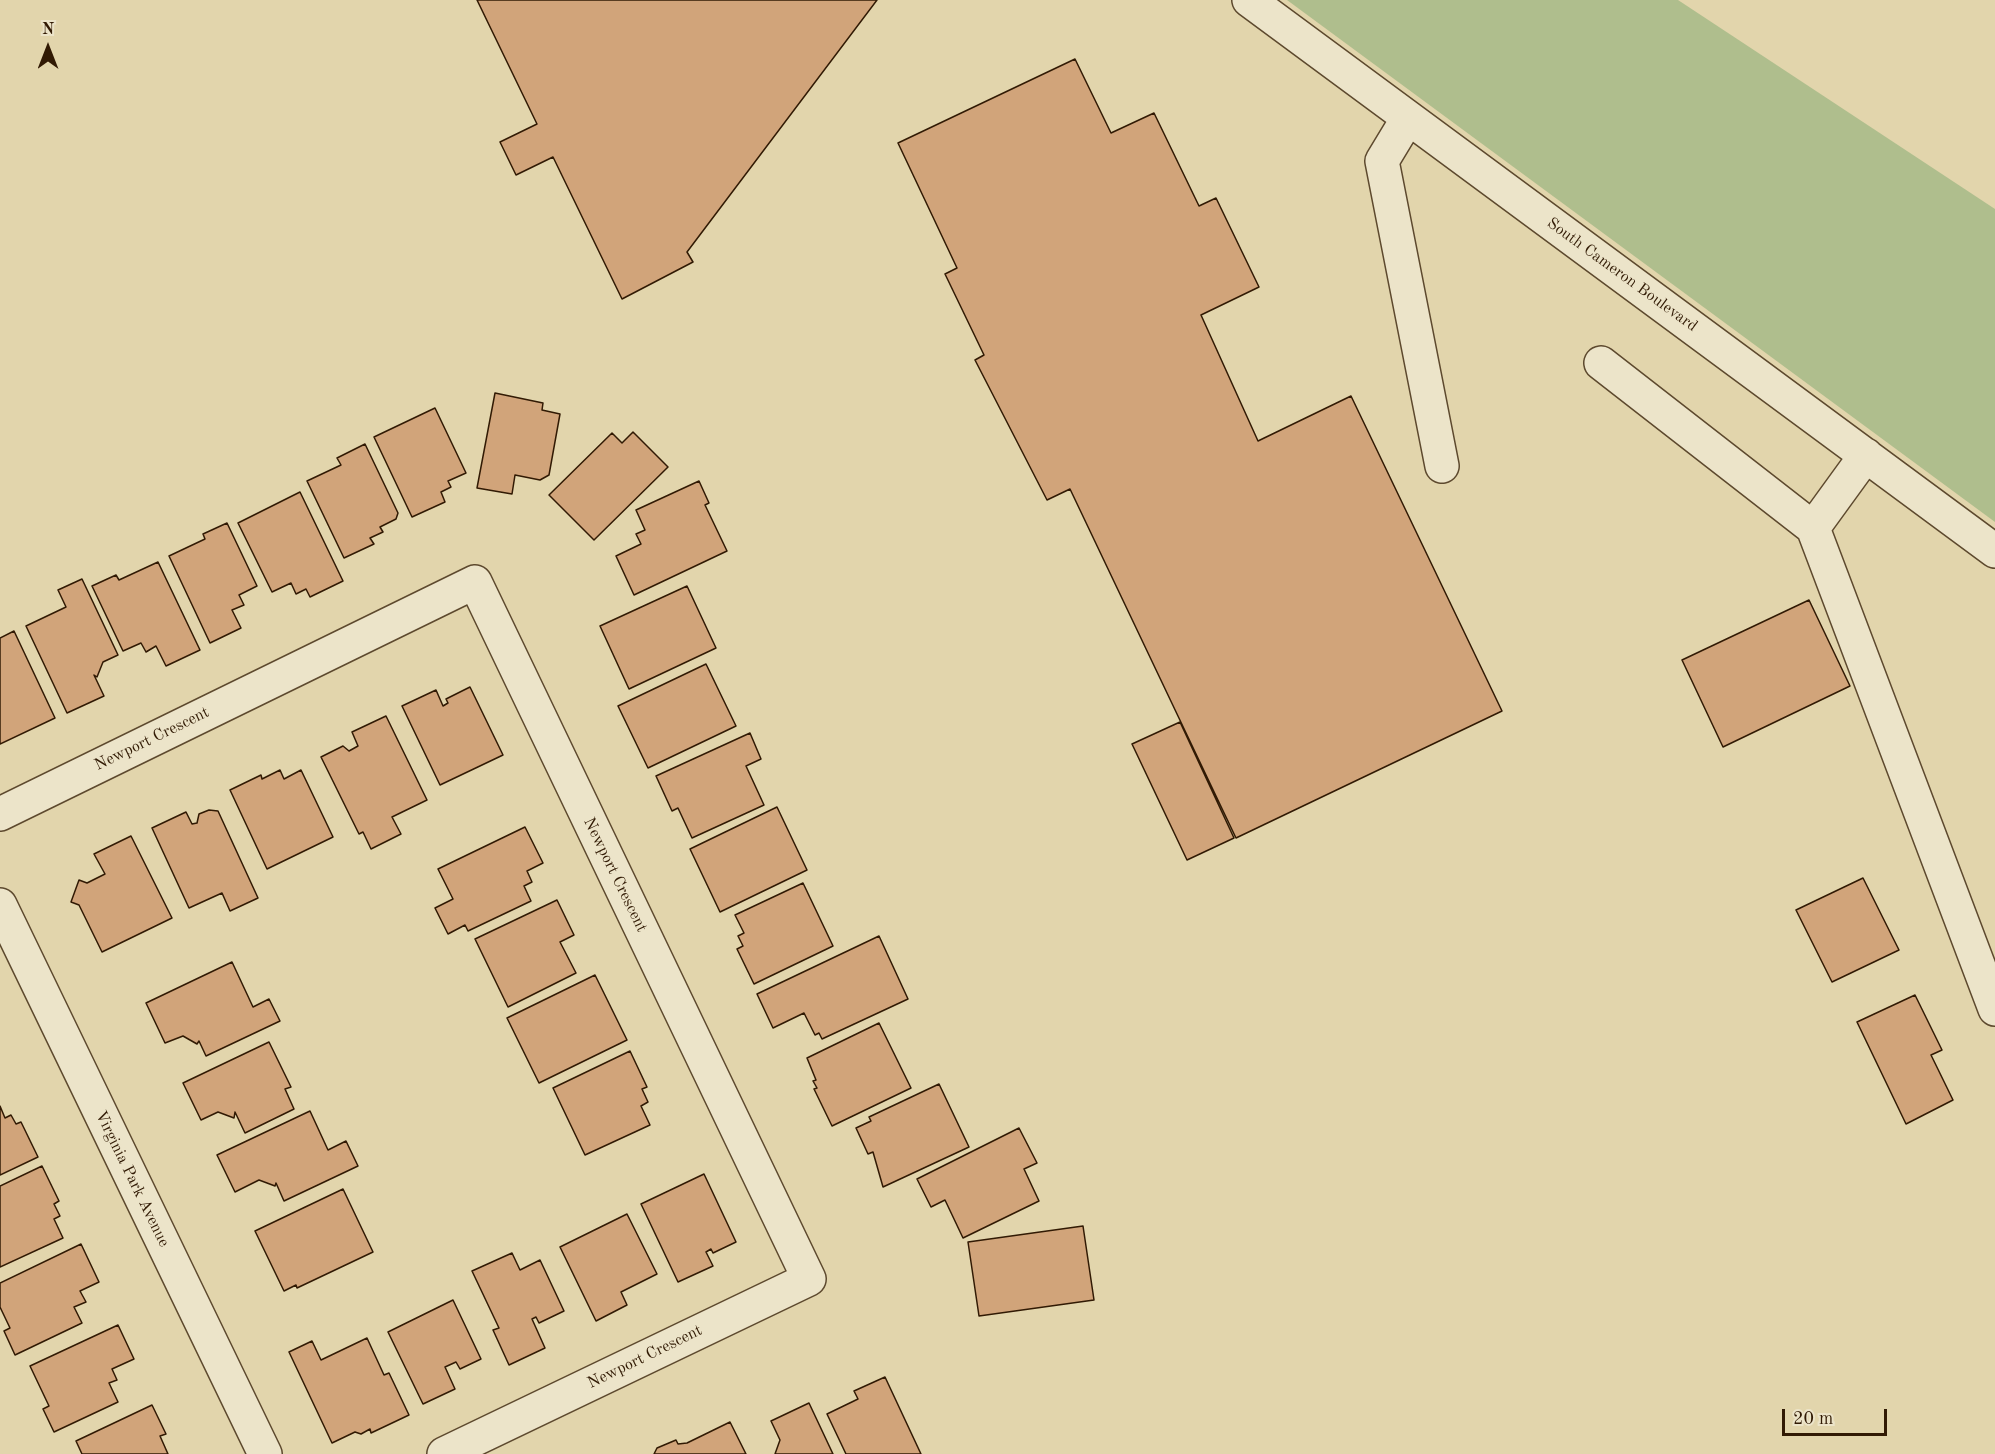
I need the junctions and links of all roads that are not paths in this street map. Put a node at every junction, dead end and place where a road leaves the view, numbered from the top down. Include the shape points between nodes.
1 (1249, 0) edge
2 (1408, 118) junction
3 (1601, 363) dead end
4 (1866, 455) junction
5 (1442, 466) dead end
6 (1813, 528) junction
7 (1995, 551) edge
8 (0, 814) edge
9 (0, 905) edge
10 (1995, 1009) edge
11 (265, 1454) edge
12 (444, 1454) edge

1 - 2 street, South Cameron Boulevard
2 - 4 street, South Cameron Boulevard
2 - 5 street via 1382,161
3 - 6 street
4 - 6 street
4 - 7 street, South Cameron Boulevard
6 - 10 street
8 - 12 street, Newport Crescent via 475,582 809,1279
9 - 11 street, Virginia Park Avenue

